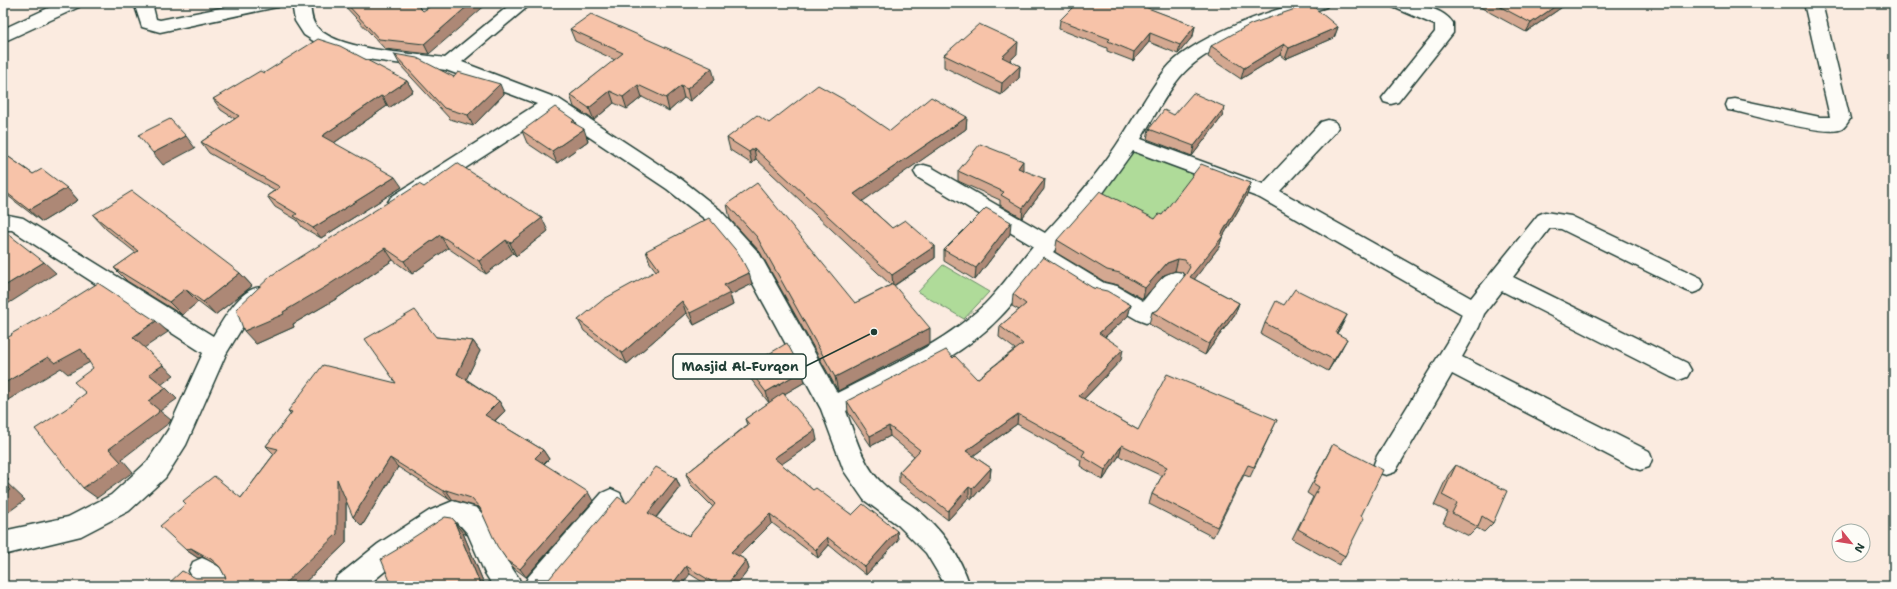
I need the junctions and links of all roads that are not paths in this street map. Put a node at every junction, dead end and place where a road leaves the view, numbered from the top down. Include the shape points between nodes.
1 (73, 3) edge
2 (144, 3) edge
3 (272, 3) edge
4 (301, 3) edge
5 (523, 3) edge
6 (1320, 3) edge
7 (1399, 3) edge
8 (1812, 3) edge
9 (3, 36) edge
10 (449, 64) junction
11 (1391, 98) dead end
12 (552, 103) junction
13 (1735, 105) dead end
14 (1328, 127) dead end
15 (1129, 142) junction
16 (924, 172) dead end
17 (1267, 193) junction
18 (380, 213) edge
19 (3, 222) edge
20 (1043, 249) junction
21 (1174, 279) dead end
22 (1498, 279) junction
23 (274, 281) edge
24 (1693, 284) dead end
25 (1474, 310) junction
26 (216, 350) junction
27 (1448, 361) junction
28 (1679, 370) dead end
29 (832, 407) junction
30 (1640, 459) dead end
31 (1386, 464) dead end
32 (611, 501) dead end
33 (3, 543) edge
34 (202, 571) dead end
35 (223, 586) edge
36 (346, 586) edge
37 (509, 586) edge
38 (537, 586) edge
39 (957, 586) edge

1 - 9 street
2 - 3 street via 148,23 160,26
4 - 10 street via 304,22 310,31 332,44 352,51
5 - 10 street
6 - 15 street via 1251,26 1204,48 1173,73
7 - 11 street via 1444,23 1444,33
8 - 13 street via 1840,119 1836,124 1820,124
10 - 12 street
12 - 18 street
12 - 29 street via 674,184 712,215 751,259
14 - 17 street
15 - 17 street
15 - 20 street via 1083,206
16 - 20 street
17 - 25 street
19 - 26 street via 16,223
20 - 21 street via 1100,292 1109,292 1146,314
20 - 29 street via 994,310 961,337
22 - 24 street via 1544,220 1553,219
22 - 25 street
22 - 28 street
23 - 26 street via 240,312
25 - 27 street via 1468,327
26 - 33 street via 177,437 156,470 120,503 72,528
27 - 30 street
27 - 31 street
29 - 39 street via 854,463 873,492 907,517 935,544 953,573
32 - 38 street
34 - 35 street
36 - 37 street via 438,519 453,513 468,516 477,526 494,564

